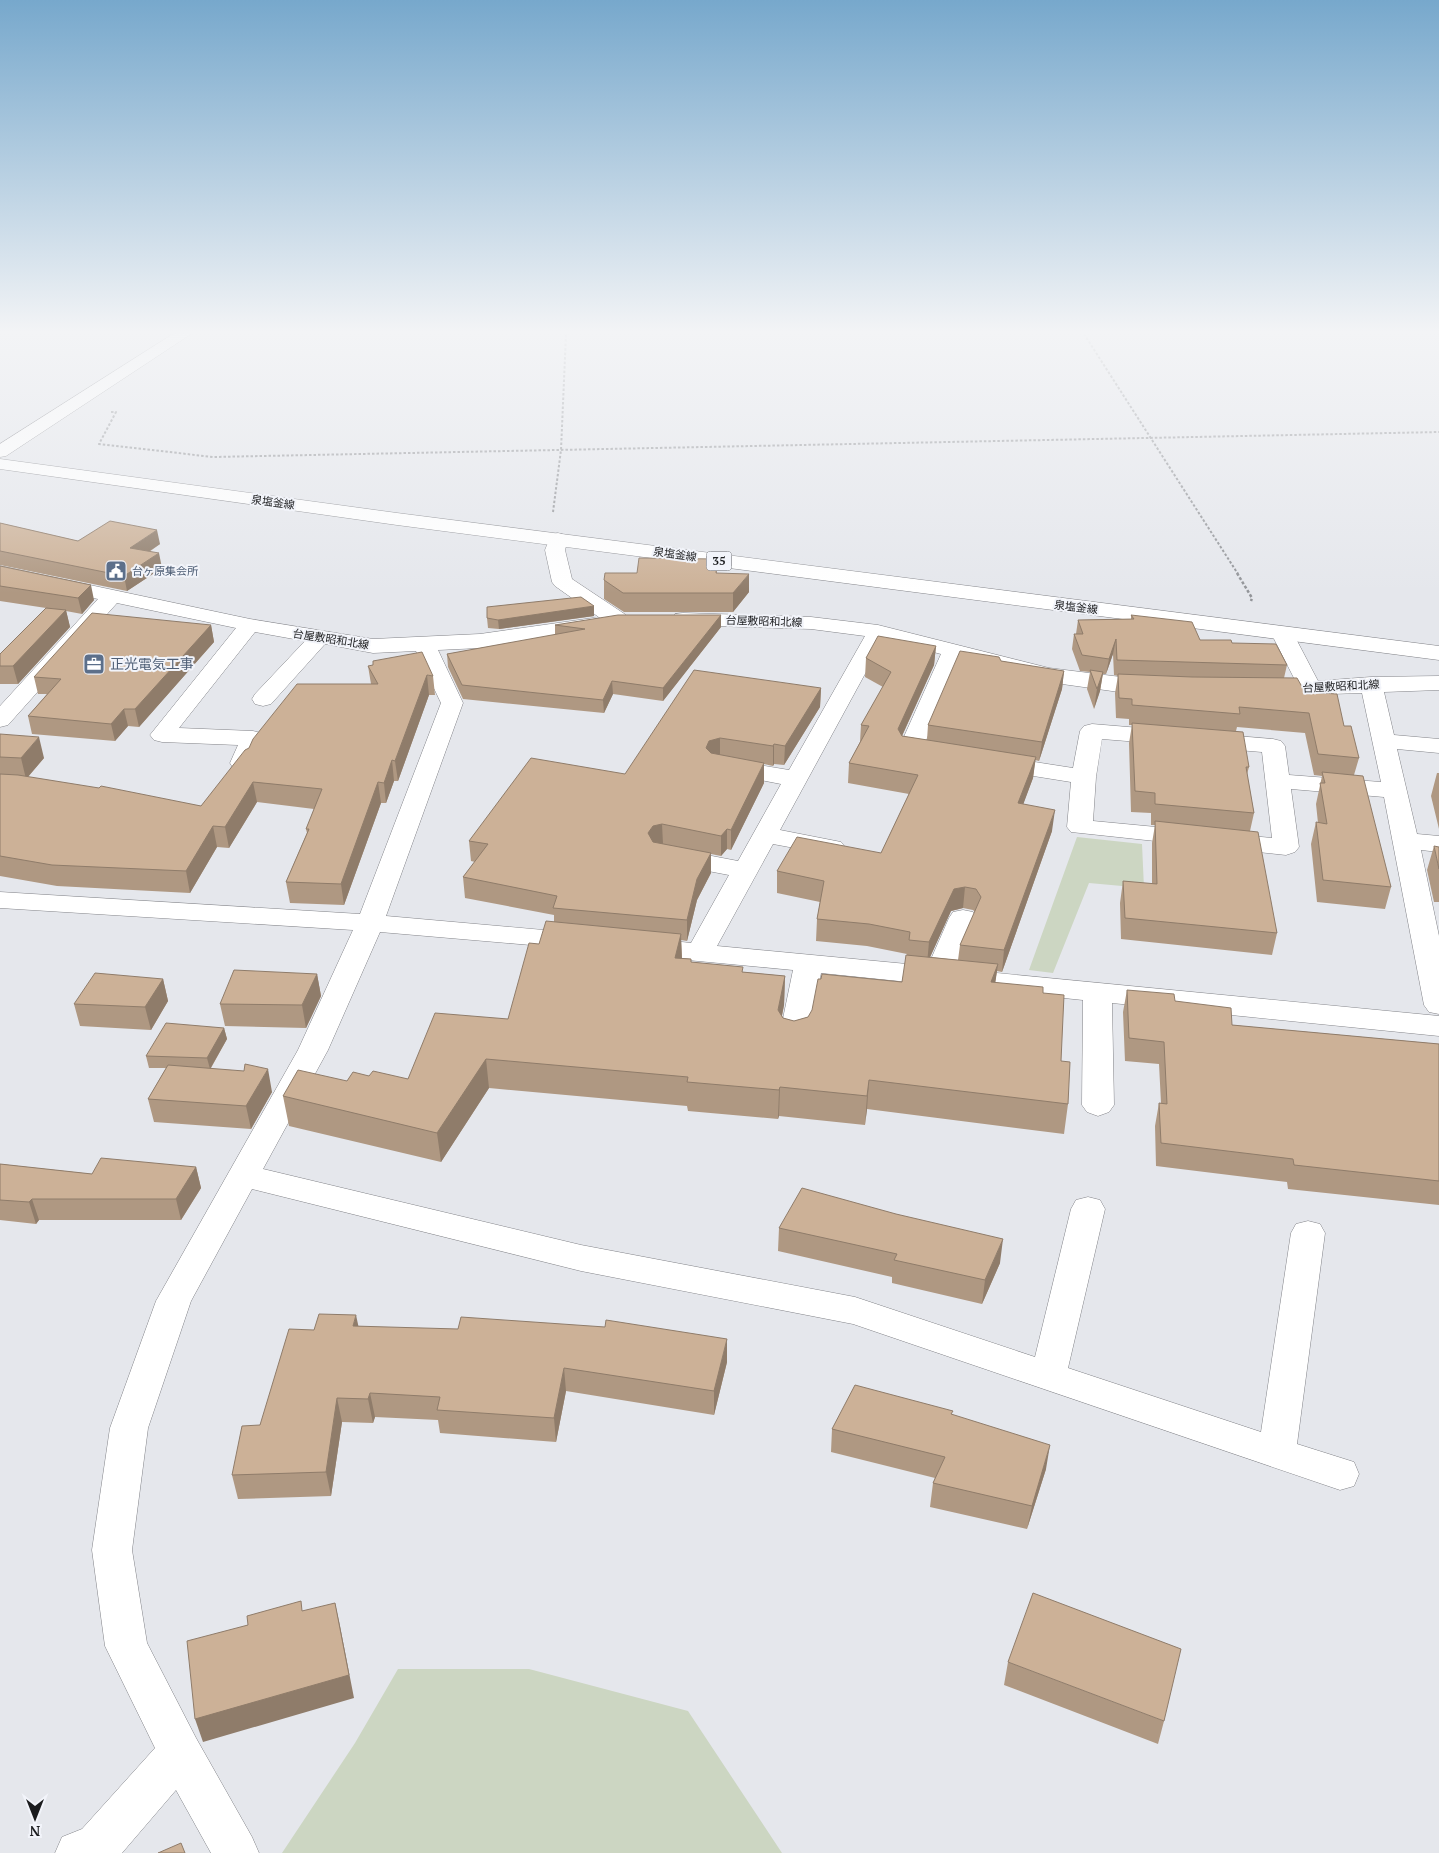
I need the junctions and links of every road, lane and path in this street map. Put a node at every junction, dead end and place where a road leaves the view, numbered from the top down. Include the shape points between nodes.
1 (49, 420) edge
2 (111, 420) edge
3 (563, 420) edge
4 (1141, 420) edge
5 (1439, 432) edge
6 (1152, 438) junction
7 (562, 450) junction
8 (1, 453) edge
9 (555, 531) junction
10 (0, 572) edge
11 (112, 596) junction
12 (1250, 613) junction
13 (667, 619) edge
14 (250, 625) junction
15 (878, 631) junction
16 (1282, 633) junction
17 (320, 637) junction
18 (1439, 637) edge
19 (424, 644) junction
20 (954, 650) junction
21 (1439, 653) edge
22 (1439, 683) edge
23 (1371, 684) junction
24 (1172, 688) edge
25 (1246, 688) edge
26 (1311, 689) junction
27 (263, 699) dead end
28 (0, 720) edge
29 (1385, 741) junction
30 (1439, 746) edge
31 (242, 762) edge
32 (720, 766) edge
33 (1084, 777) junction
34 (796, 779) junction
35 (1278, 781) junction
36 (1395, 790) junction
37 (765, 835) junction
38 (1406, 841) junction
39 (1439, 844) edge
40 (856, 852) edge
41 (663, 854) edge
42 (745, 870) junction
43 (0, 900) edge
44 (963, 918) dead end
45 (370, 923) junction
46 (700, 952) junction
47 (809, 962) junction
48 (938, 976) junction
49 (1097, 991) junction
50 (1439, 1005) edge
51 (1439, 1026) edge
52 (794, 1038) edge
53 (1098, 1105) dead end
54 (245, 1176) junction
55 (1088, 1209) dead end
56 (1308, 1233) dead end
57 (1048, 1376) junction
58 (1277, 1453) junction
59 (1340, 1474) dead end
60 (180, 1754) junction
61 (78, 1853) edge
62 (236, 1853) edge

1 - 8 street
2 - 7 path via 99,444 213,457
3 - 7 path
4 - 6 path
5 - 6 path
6 - 7 path
6 - 12 path via 1252,598
7 - 9 path
8 - 9 street, 泉塩釜線 / 35 via 397,519
9 - 12 street, 泉塩釜線 / 35
9 - 16 street, 泉塩釜線 / 35
9 - 19 street, 台屋敷昭和北線 via 555,550 562,582 628,620 480,642
10 - 11 street, 台屋敷昭和北線
11 - 14 street, 台屋敷昭和北線
11 - 28 street
12 - 18 street, 泉塩釜線 / 35
13 - 15 street, 台屋敷昭和北線 via 811,623
14 - 17 street, 台屋敷昭和北線
14 - 31 street via 162,735 253,738
15 - 20 street, 台屋敷昭和北線
15 - 34 street
16 - 21 street, 泉塩釜線 / 35
16 - 26 street
17 - 19 street, 台屋敷昭和北線 via 373,646
17 - 27 street
19 - 45 street via 452,703
20 - 24 street, 台屋敷昭和北線 via 1048,676
20 - 33 street via 910,750
22 - 23 street, 台屋敷昭和北線
23 - 26 street, 台屋敷昭和北線
23 - 29 street
25 - 26 street, 台屋敷昭和北線
29 - 30 street
29 - 36 street
32 - 34 street
33 - 35 street via 1092,732 1273,746
33 - 35 street via 1080,827 1286,847
34 - 37 street
35 - 36 street
36 - 38 street
37 - 40 street
37 - 42 street
38 - 39 street
38 - 50 street
41 - 42 street
42 - 46 street
43 - 45 street
44 - 48 street
45 - 46 street
45 - 54 street via 313,1050
46 - 47 street
47 - 48 street
47 - 52 street
48 - 49 street
49 - 51 street
49 - 53 street
54 - 57 street via 581,1258 855,1311
54 - 60 street via 174,1301 132,1419 112,1550 126,1646
55 - 57 street
56 - 58 street
57 - 58 street
58 - 59 street
60 - 61 street via 94,1850
60 - 62 street

